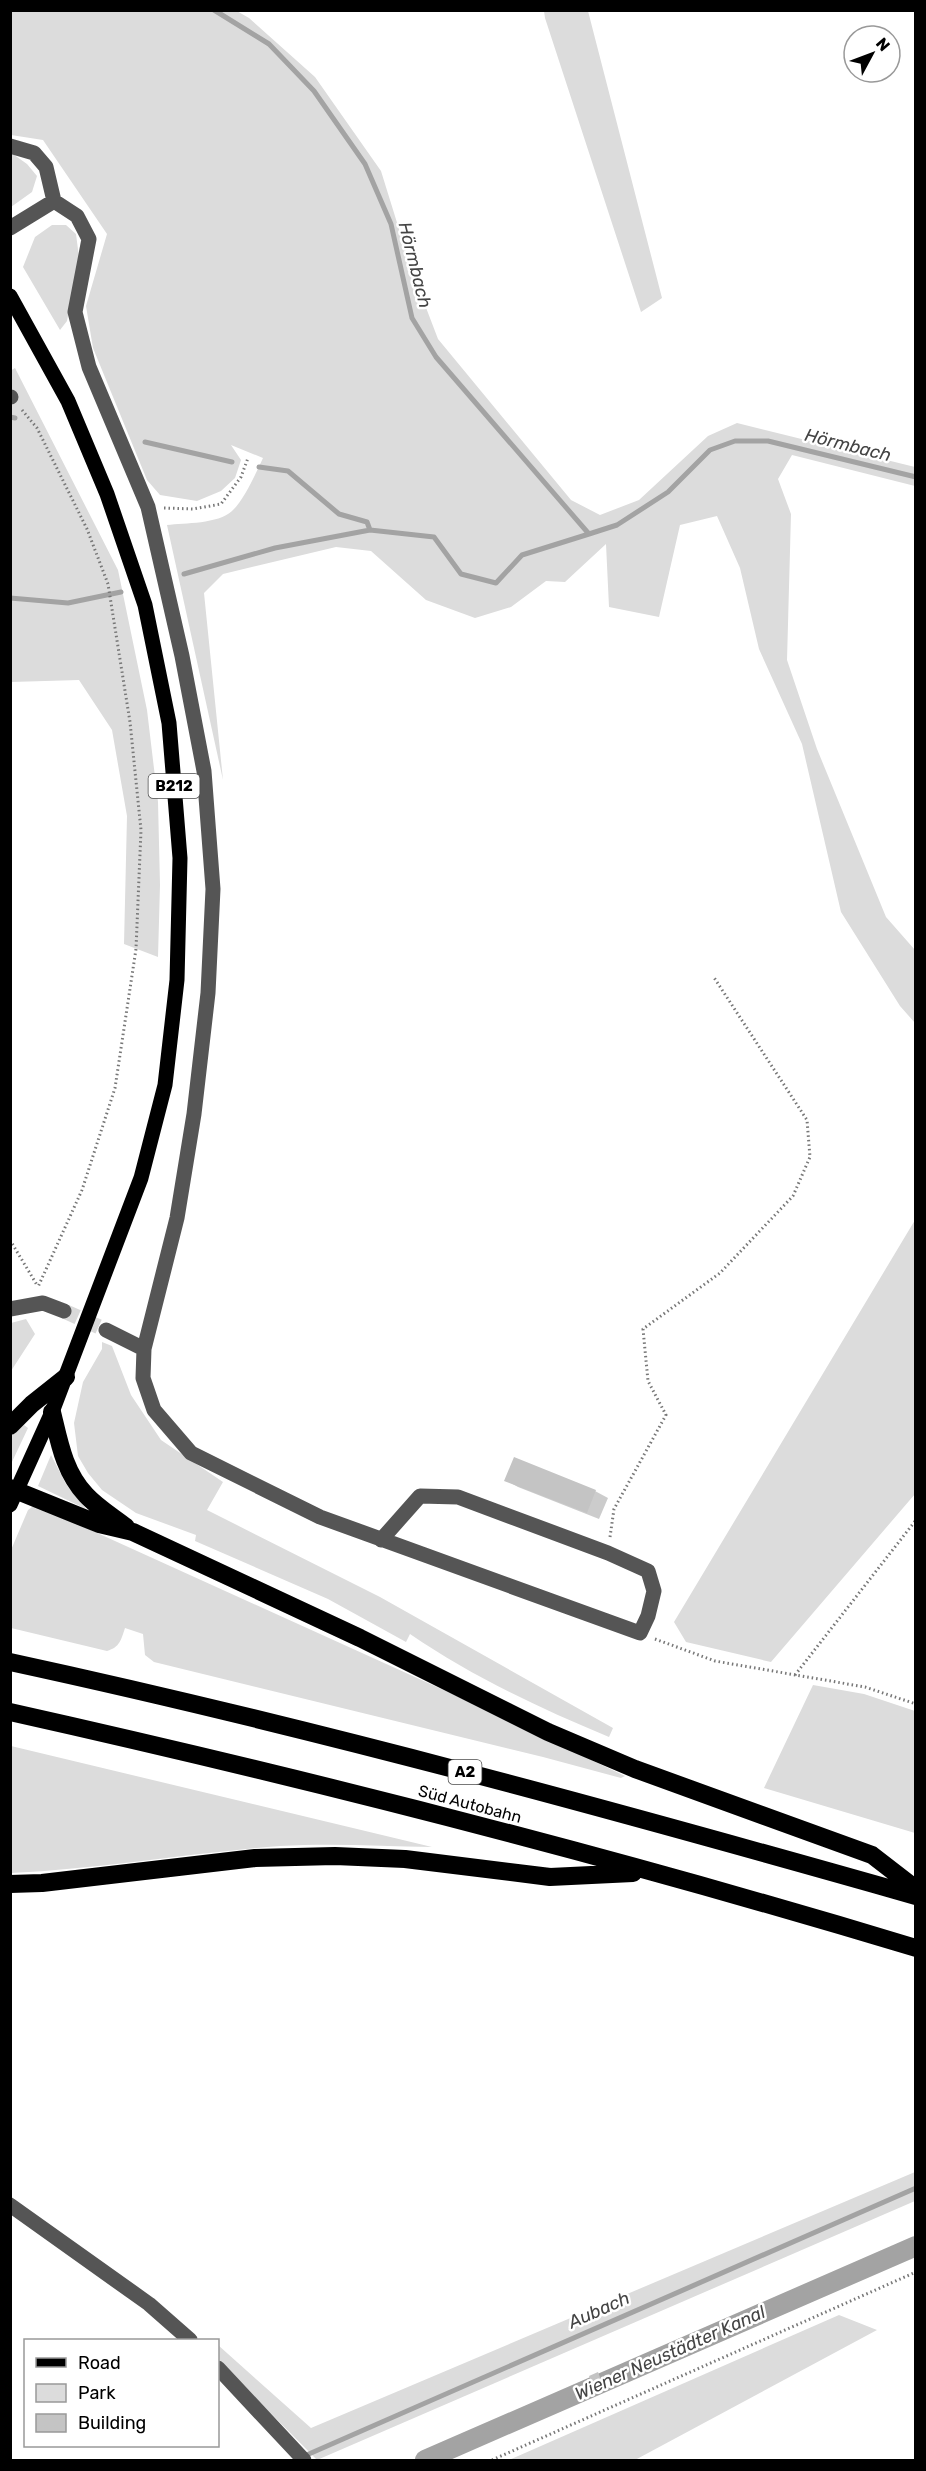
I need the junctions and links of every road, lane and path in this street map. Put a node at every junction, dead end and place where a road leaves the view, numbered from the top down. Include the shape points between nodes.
1 (10, 146) edge
2 (54, 201) junction
3 (10, 228) edge
4 (10, 296) edge
5 (17, 405) dead end
6 (248, 458) dead end
7 (148, 507) junction
8 (713, 976) dead end
9 (10, 1240) edge
10 (37, 1285) junction
11 (43, 1303) junction
12 (10, 1309) edge
13 (64, 1311) tunnel mouth
14 (106, 1330) tunnel mouth
15 (144, 1349) junction
16 (66, 1377) junction
17 (52, 1412) junction
18 (10, 1426) edge
19 (13, 1494) edge
20 (915, 1520) edge
21 (132, 1532) junction
22 (381, 1540) junction
23 (608, 1553) junction
24 (640, 1633) junction
25 (10, 1662) edge
26 (795, 1675) junction
27 (915, 1704) edge
28 (10, 1712) edge
29 (652, 1872) junction
30 (10, 1884) edge
31 (915, 1888) edge
32 (915, 1896) edge
33 (915, 1948) edge
34 (10, 2205) edge
35 (915, 2272) edge
36 (189, 2339) edge
37 (219, 2369) edge
38 (304, 2460) edge
39 (492, 2460) edge

1 - 2 street via 34,153 46,167
2 - 3 street
2 - 7 street via 77,216 89,239 75,312 89,367
4 - 16 main road, B212 via 68,401 145,605 169,723 180,858 177,980 165,1085 141,1178
5 - 10 path via 37,428 87,528 108,584 130,722 141,830 136,950 115,1088 82,1190
6 - 7 path via 242,477 221,504 194,509
7 - 15 street via 204,771 213,889 208,993 194,1114 177,1218
8 - 23 path via 807,1120 810,1157 793,1196 720,1273 643,1329 648,1381 666,1415 614,1509
9 - 10 path
10 - 11 path
11 - 12 street
11 - 13 street
14 - 15 street
15 - 22 street via 143,1378 154,1410 191,1453 320,1517
16 - 17 main road, B212
16 - 18 highway
17 - 19 main road, B212
17 - 21 highway via 72,1476 85,1495
19 - 21 highway
20 - 26 path
21 - 31 highway via 360,1638 548,1732 635,1769 872,1855
22 - 23 street via 420,1496 458,1497
22 - 24 street
23 - 24 street via 648,1571 654,1591
24 - 26 path via 715,1661
25 - 32 highway, Süd Autobahn / A2 via 387,1752 648,1820
26 - 27 path via 865,1687
28 - 29 highway, Süd Autobahn
29 - 30 highway via 550,1877 405,1859 334,1856 255,1858
29 - 33 highway, Süd Autobahn
34 - 36 street via 149,2304
35 - 39 path
37 - 38 street

